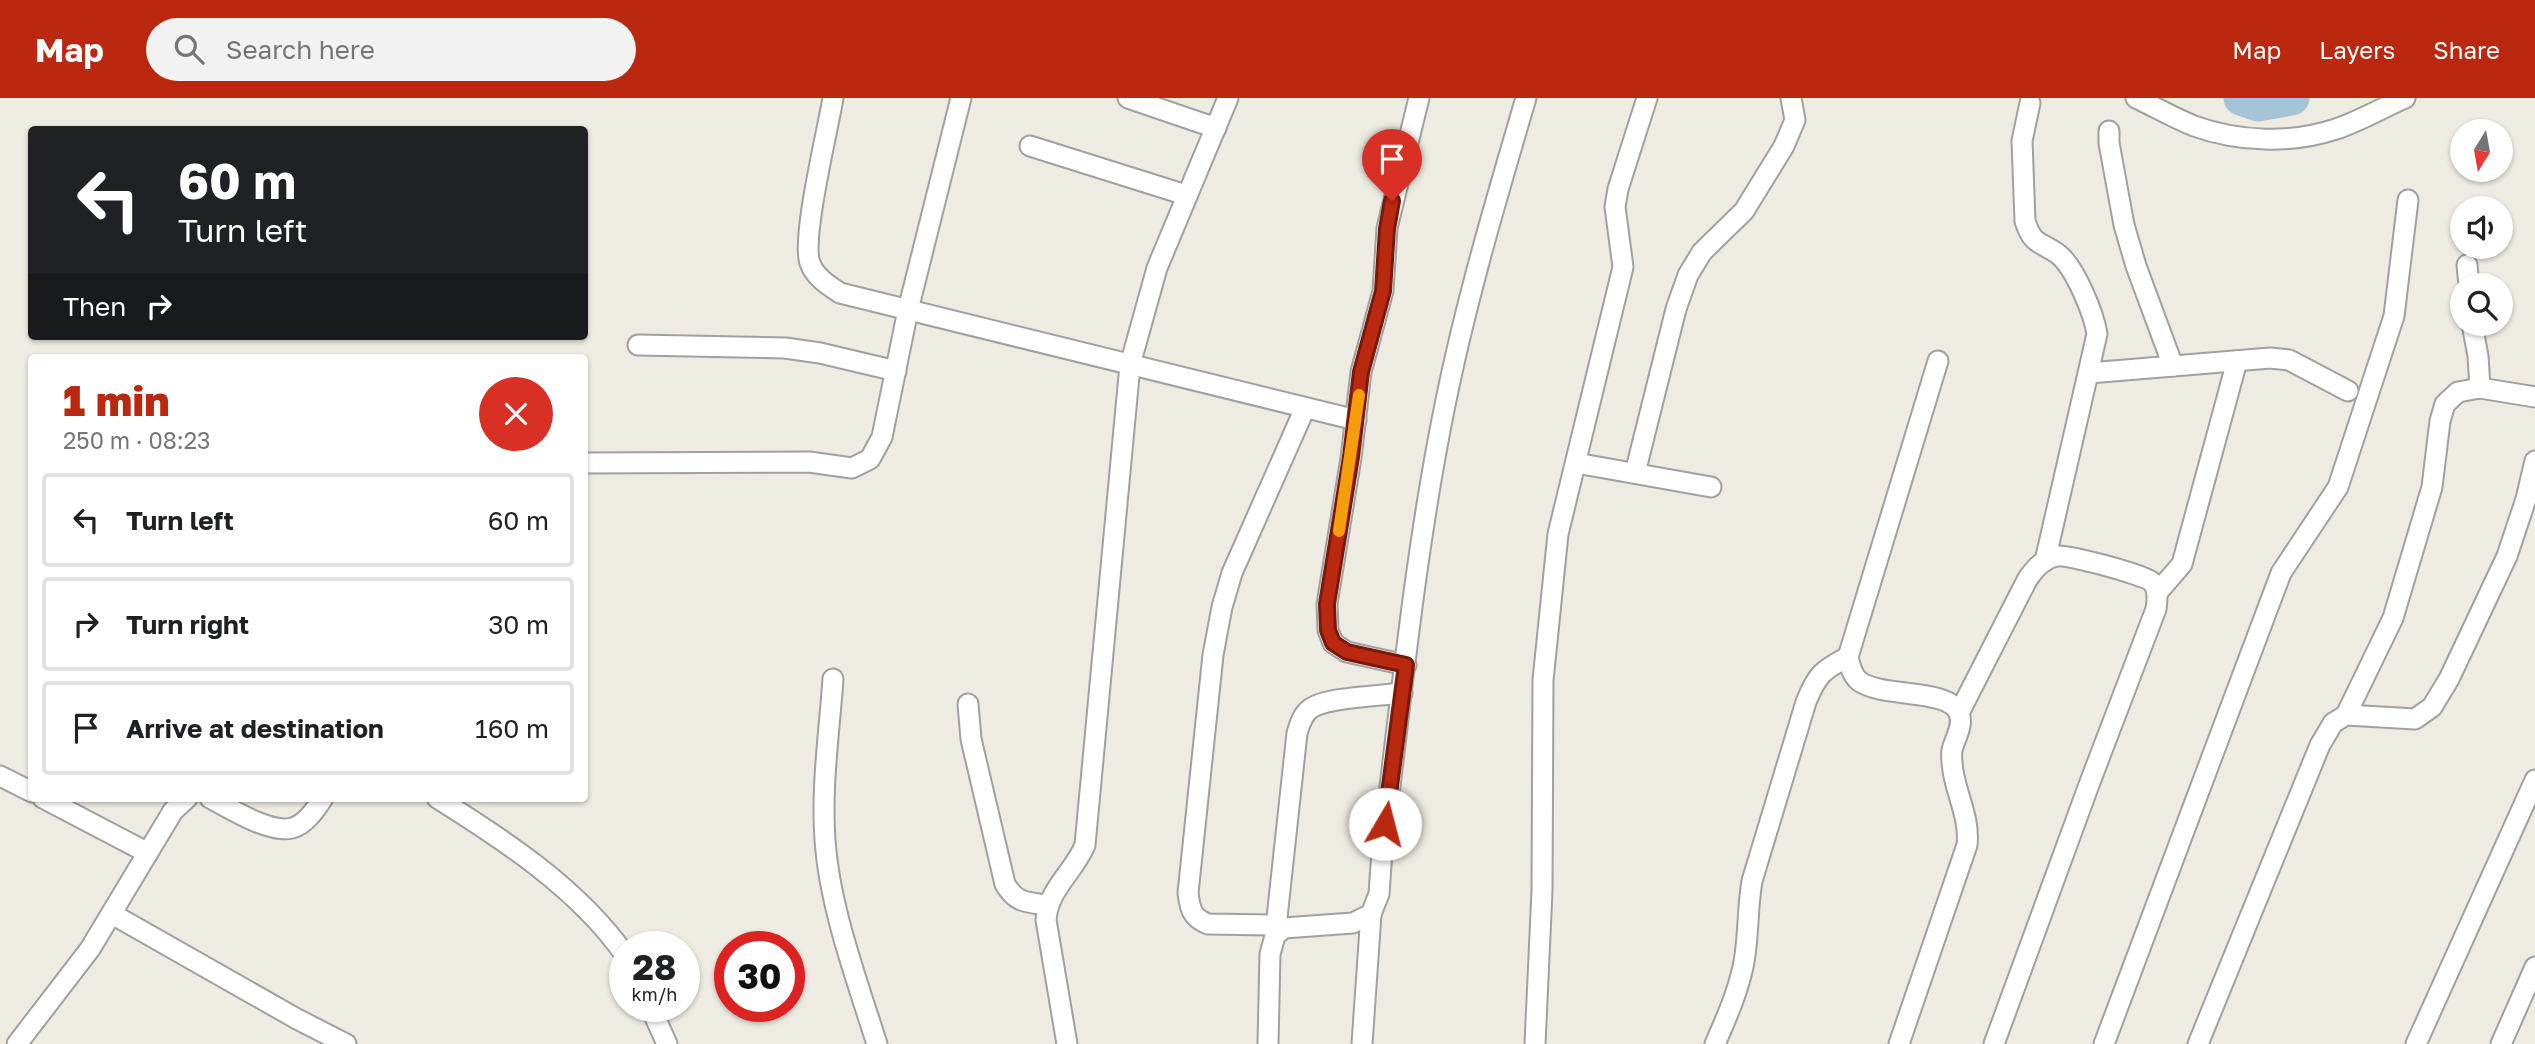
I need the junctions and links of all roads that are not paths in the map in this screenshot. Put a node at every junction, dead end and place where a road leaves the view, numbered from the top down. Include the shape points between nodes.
1 (833, 98) edge
2 (961, 98) edge
3 (1128, 98) edge
4 (1228, 98) edge
5 (1419, 98) edge
6 (1526, 98) edge
7 (1647, 98) edge
8 (1791, 98) edge
9 (2136, 98) edge
10 (2405, 98) edge
11 (2030, 103) dead end
12 (1216, 128) junction
13 (2109, 131) dead end
14 (1030, 146) dead end
15 (1186, 195) junction
16 (2408, 200) dead end
17 (2467, 265) dead end
18 (2468, 273) edge
19 (908, 310) junction
20 (2474, 336) edge
21 (638, 345) dead end
22 (1938, 361) dead end
23 (2237, 361) junction
24 (1130, 365) junction
25 (2173, 366) junction
26 (896, 371) junction
27 (2090, 373) junction
28 (2480, 388) junction
29 (2348, 391) dead end
30 (2535, 397) edge
31 (1305, 408) junction
32 (1356, 420) junction
33 (2535, 461) edge
34 (588, 463) edge
35 (1576, 463) junction
36 (1635, 473) junction
37 (1711, 487) dead end
38 (2045, 561) junction
39 (2157, 593) junction
40 (1848, 657) junction
41 (1406, 665) junction
42 (834, 679) dead end
43 (1402, 694) junction
44 (968, 704) dead end
45 (1959, 713) junction
46 (2346, 715) junction
47 (0, 776) edge
48 (2535, 780) edge
49 (28, 790) edge
50 (51, 802) edge
51 (183, 802) edge
52 (218, 802) edge
53 (320, 802) edge
54 (443, 802) edge
55 (148, 853) junction
56 (1047, 905) junction
57 (112, 914) junction
58 (1371, 914) junction
59 (1275, 931) junction
60 (609, 936) edge
61 (2535, 967) edge
62 (657, 1022) edge
63 (17, 1044) edge
64 (346, 1044) edge
65 (667, 1044) edge
66 (877, 1044) edge
67 (1067, 1044) edge
68 (1268, 1044) edge
69 (1362, 1044) edge
70 (1535, 1044) edge
71 (1716, 1044) edge
72 (1899, 1044) edge
73 (1994, 1044) edge
74 (2104, 1044) edge
75 (2198, 1044) edge
76 (2416, 1044) edge
77 (2501, 1044) edge

1 - 19 street via 810,223 809,262 822,281 839,293
2 - 19 street
3 - 12 street
4 - 12 street
5 - 32 street via 1392,201 1383,291 1361,372
6 - 41 street via 1483,243 1445,404
7 - 35 street via 1618,189 1616,215 1623,267
8 - 36 street via 1795,120 1784,146 1744,211 1702,251 1688,275
9 - 10 street via 2194,126 2267,140 2338,129
11 - 27 street via 2022,141 2025,221 2035,241 2059,255 2070,268 2095,318
12 - 15 street
13 - 25 street via 2124,225
14 - 15 street
15 - 24 street via 1157,268
16 - 74 street via 2394,316 2338,487 2281,573
17 - 18 street
19 - 24 street
19 - 26 street
20 - 28 street
21 - 26 street via 785,348
22 - 40 street
23 - 25 street
23 - 29 street via 2289,360
23 - 39 street via 2182,564
24 - 31 street
24 - 56 street via 1085,845
25 - 27 street
26 - 34 street via 882,438 870,460 852,468 809,462
27 - 38 street
28 - 30 street
28 - 46 street via 2458,392 2445,404 2432,487 2393,618
31 - 32 street
31 - 59 street via 1232,573 1220,619 1188,893 1190,910 1198,920
32 - 41 street via 1327,604 1328,630 1333,643 1347,652
33 - 46 street via 2507,556 2432,707 2415,719
35 - 36 street
35 - 70 street via 1558,534 1544,680
36 - 37 street
38 - 39 street via 2057,556 2134,574 2151,581
38 - 45 street via 2027,580
39 - 73 street via 2156,608
40 - 45 street via 1858,680 1874,689 1952,703
40 - 71 street via 1825,669 1806,702 1752,881 1743,964
41 - 43 street
42 - 66 street via 823,810 826,853
43 - 58 street via 1379,894
43 - 59 street via 1322,702 1301,720
44 - 56 street via 971,739 1004,884 1022,902
45 - 72 street via 1960,726 1951,752 1969,829 1967,845
46 - 75 street via 2333,723 2320,745
47 - 49 street
48 - 76 street
50 - 55 street
51 - 55 street
52 - 53 street via 272,828 292,828
54 - 60 street via 537,866
55 - 57 street
56 - 67 street via 1047,930
57 - 63 street
57 - 64 street
58 - 59 street via 1353,923
58 - 69 street
59 - 68 street via 1270,954
61 - 77 street
62 - 65 street

